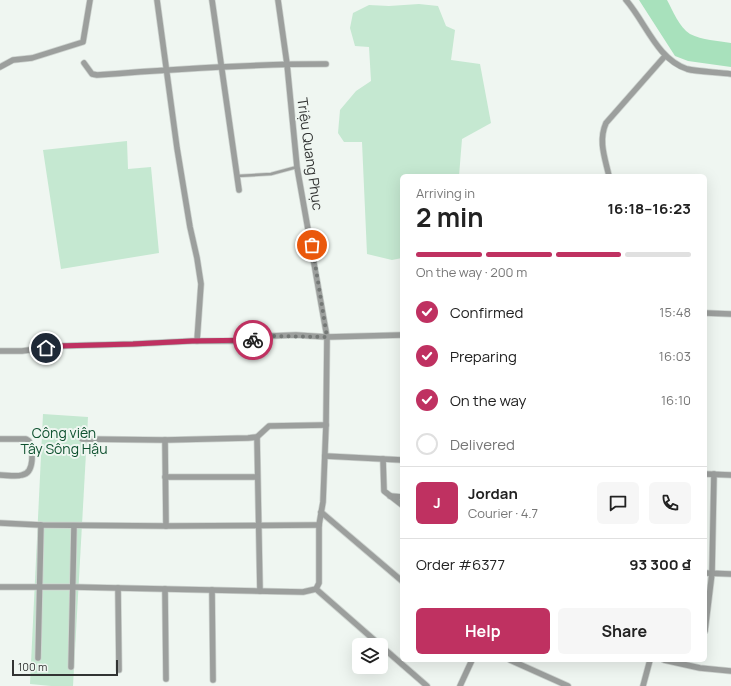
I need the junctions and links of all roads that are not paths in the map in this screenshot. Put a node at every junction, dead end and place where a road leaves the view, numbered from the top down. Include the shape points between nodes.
1 (90, 0) edge
2 (157, 0) edge
3 (212, 0) edge
4 (278, 0) edge
5 (626, 0) edge
6 (665, 56) junction
7 (84, 63) dead end
8 (287, 64) junction
9 (326, 64) dead end
10 (0, 67) edge
11 (222, 68) junction
12 (166, 69) junction
13 (731, 74) edge
14 (298, 167) junction
15 (609, 174) edge
16 (237, 176) junction
17 (239, 190) dead end
18 (707, 313) edge
19 (731, 314) edge
20 (400, 335) edge
21 (327, 337) junction
22 (197, 341) junction
23 (0, 351) edge
24 (326, 425) junction
25 (257, 437) junction
26 (0, 438) edge
27 (82, 439) dead end
28 (165, 440) junction
29 (325, 456) junction
30 (383, 459) junction
31 (400, 460) edge
32 (707, 474) edge
33 (714, 474) junction
34 (0, 475) edge
35 (731, 475) edge
36 (165, 477) junction
37 (258, 477) junction
38 (390, 496) junction
39 (400, 497) edge
40 (400, 504) edge
41 (321, 512) junction
42 (0, 523) edge
43 (41, 525) junction
44 (319, 525) junction
45 (74, 526) junction
46 (166, 526) junction
47 (258, 526) junction
48 (707, 573) edge
49 (712, 573) junction
50 (731, 574) edge
51 (400, 579) edge
52 (0, 587) edge
53 (73, 587) junction
54 (40, 588) junction
55 (118, 588) junction
56 (164, 589) junction
57 (316, 589) junction
58 (212, 590) junction
59 (260, 591) junction
60 (707, 615) edge
61 (371, 638) edge
62 (388, 653) edge
63 (38, 658) dead end
64 (471, 662) edge
65 (514, 662) edge
66 (649, 662) edge
67 (673, 662) edge
68 (701, 662) edge
69 (71, 667) dead end
70 (700, 668) junction
71 (119, 670) dead end
72 (731, 671) edge
73 (166, 679) dead end
74 (212, 680) dead end
75 (427, 686) edge
76 (460, 686) edge
77 (568, 686) edge
78 (643, 686) edge

1 - 10 street via 83,42 32,58 13,60
2 - 12 street
3 - 11 street
4 - 8 street, Triệu Quang Phục
5 - 6 street
6 - 13 street via 687,69
6 - 15 street via 606,123 602,131 601,140
7 - 12 street via 92,74 97,75
8 - 9 street
8 - 11 street
8 - 14 street, Triệu Quang Phục
11 - 12 street
11 - 16 street
12 - 22 street via 200,284
14 - 16 lane via 271,174
14 - 21 street, Triệu Quang Phục
16 - 17 street
18 - 19 street
20 - 21 street
21 - 22 street via 270,336 249,341
21 - 24 street, Triệu Quang Phục
22 - 23 street via 58,346
24 - 25 street via 269,426
24 - 29 street, Triệu Quang Phục
25 - 28 street
25 - 37 street
26 - 34 street via 26,439 32,450 31,467 26,474
27 - 28 street
28 - 36 street
29 - 30 street
29 - 41 street, Triệu Quang Phục
30 - 31 street
30 - 38 street via 384,491
32 - 33 street
33 - 35 street
33 - 49 street
36 - 37 street
36 - 46 street
37 - 47 street
38 - 39 street
38 - 40 street
41 - 44 street, Triệu Quang Phục
41 - 51 street
42 - 43 street
43 - 45 street
43 - 54 street
44 - 47 street
44 - 57 street, Triệu Quang Phục via 319,583
45 - 46 street
45 - 53 street
46 - 47 street
47 - 59 street
48 - 49 street
49 - 50 street
49 - 60 street
52 - 54 street
53 - 54 street
53 - 55 street
53 - 69 street
54 - 63 street
55 - 56 street
55 - 71 street
56 - 58 street
56 - 73 street
57 - 59 street via 303,592
57 - 61 street
58 - 59 street
58 - 74 street
62 - 75 street
64 - 76 street
65 - 77 street
66 - 78 street
67 - 70 street
68 - 70 street
70 - 72 street

